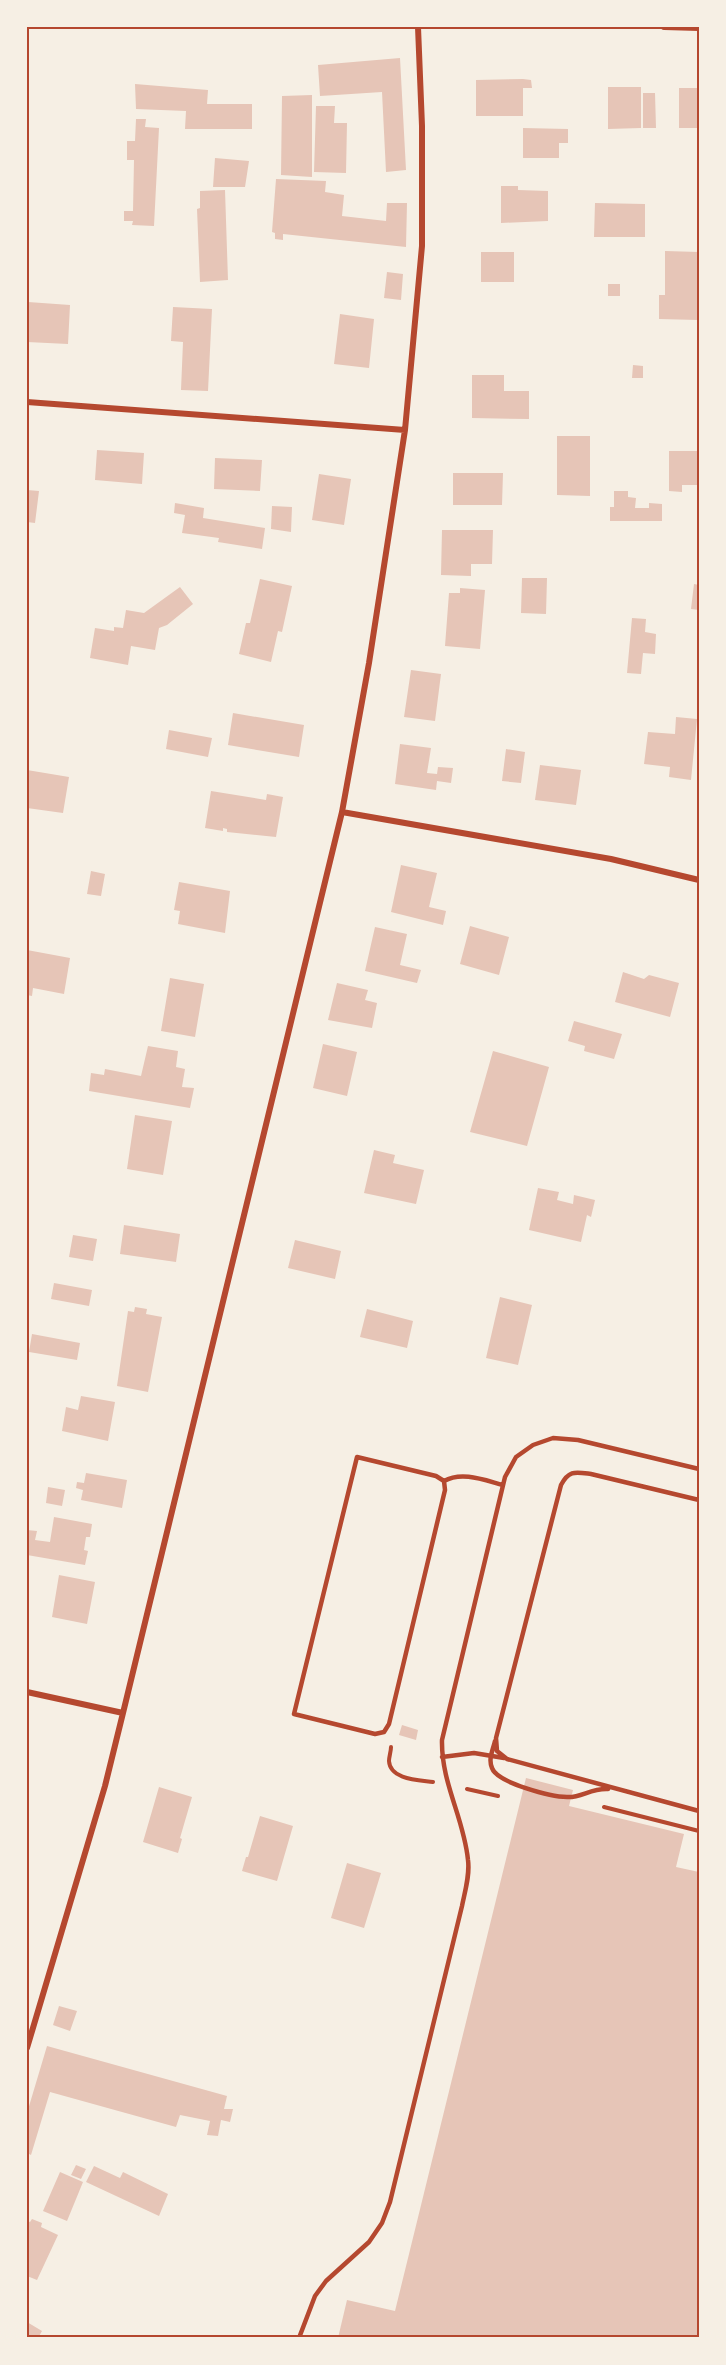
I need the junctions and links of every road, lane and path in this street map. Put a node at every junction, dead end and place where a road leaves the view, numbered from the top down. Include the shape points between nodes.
1 (418, 27) edge
2 (664, 27) edge
3 (699, 28) edge
4 (27, 402) edge
5 (405, 430) junction
6 (342, 812) junction
7 (699, 880) edge
8 (699, 1469) edge
9 (444, 1481) junction
10 (503, 1485) junction
11 (699, 1500) edge
12 (27, 1692) edge
13 (123, 1713) junction
14 (384, 1732) junction
15 (496, 1738) junction
16 (492, 1755) junction
17 (442, 1757) junction
18 (507, 1759) junction
19 (400, 1776) dead end
20 (617, 1790) junction
21 (699, 1811) edge
22 (27, 2048) edge
23 (299, 2338) edge

1 - 5 street via 422,246
2 - 3 street
4 - 5 street
5 - 6 street
6 - 7 street via 611,859
6 - 13 street
8 - 10 lane via 578,1440 553,1438 516,1457
9 - 10 lane via 461,1476
9 - 14 lane via 412,1629
9 - 14 lane via 357,1457 294,1714 375,1734
10 - 17 lane via 447,1714
11 - 15 lane via 591,1474 576,1472 566,1476
12 - 13 street
13 - 22 street
14 - 19 path via 391,1739 389,1762
15 - 16 lane
15 - 18 lane via 497,1750
16 - 17 lane
16 - 18 lane
16 - 20 lane via 492,1769 508,1783 567,1798 600,1789
17 - 23 lane via 468,1860 467,1881 390,2202 369,2242 315,2296
18 - 20 lane
20 - 21 lane

